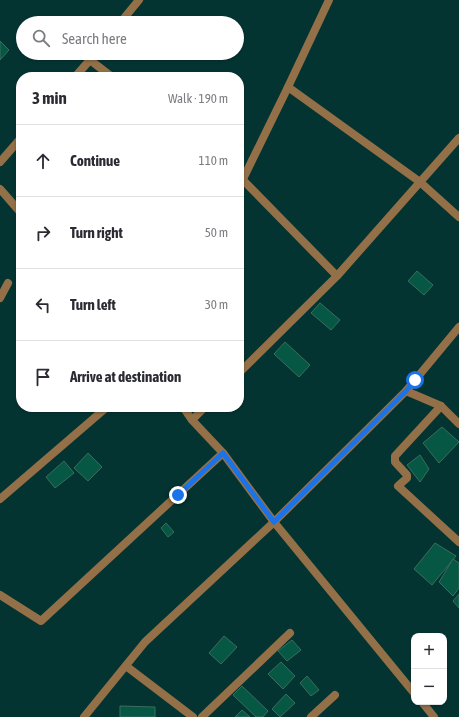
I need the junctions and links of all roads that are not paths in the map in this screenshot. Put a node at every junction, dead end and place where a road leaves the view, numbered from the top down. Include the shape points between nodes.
1 (139, 0) edge
2 (328, 0) edge
3 (126, 16) edge
4 (90, 60) joint
5 (79, 72) edge
6 (106, 72) edge
7 (288, 87) junction
8 (459, 138) edge
9 (16, 144) edge
10 (0, 162) edge
11 (244, 172) edge
12 (244, 181) edge
13 (420, 182) junction
14 (0, 189) edge
15 (16, 207) edge
16 (459, 217) edge
17 (337, 276) junction
18 (8, 283) dead end
19 (0, 298) edge
20 (459, 327) edge
21 (244, 368) edge
22 (406, 391) junction
23 (441, 406) junction
24 (101, 412) edge
25 (186, 412) edge
26 (200, 412) edge
27 (192, 420) junction
28 (459, 424) edge
29 (223, 453) junction
30 (2, 494) edge
31 (274, 522) junction
32 (459, 542) edge
33 (0, 595) edge
34 (290, 633) dead end
35 (126, 666) junction
36 (411, 689) edge
37 (335, 695) dead end
38 (424, 705) edge
39 (84, 717) edge
40 (193, 717) edge
41 (202, 717) edge
42 (311, 717) edge
43 (434, 717) edge

1 - 3 street
2 - 7 street
4 - 5 street
4 - 6 street
7 - 11 street
7 - 13 street
8 - 13 street
9 - 10 street
12 - 17 street
13 - 16 street
13 - 17 street
14 - 15 street
17 - 21 street
18 - 19 street
20 - 22 street
22 - 23 street
22 - 31 street
23 - 28 street
23 - 32 street via 395,456 395,462 408,475 398,486
24 - 30 street
25 - 27 street
26 - 27 street
27 - 29 street
29 - 31 street
29 - 33 street via 41,621
31 - 35 street via 145,642
31 - 36 street
34 - 41 street
35 - 39 street
35 - 40 street
37 - 42 street
38 - 43 street

